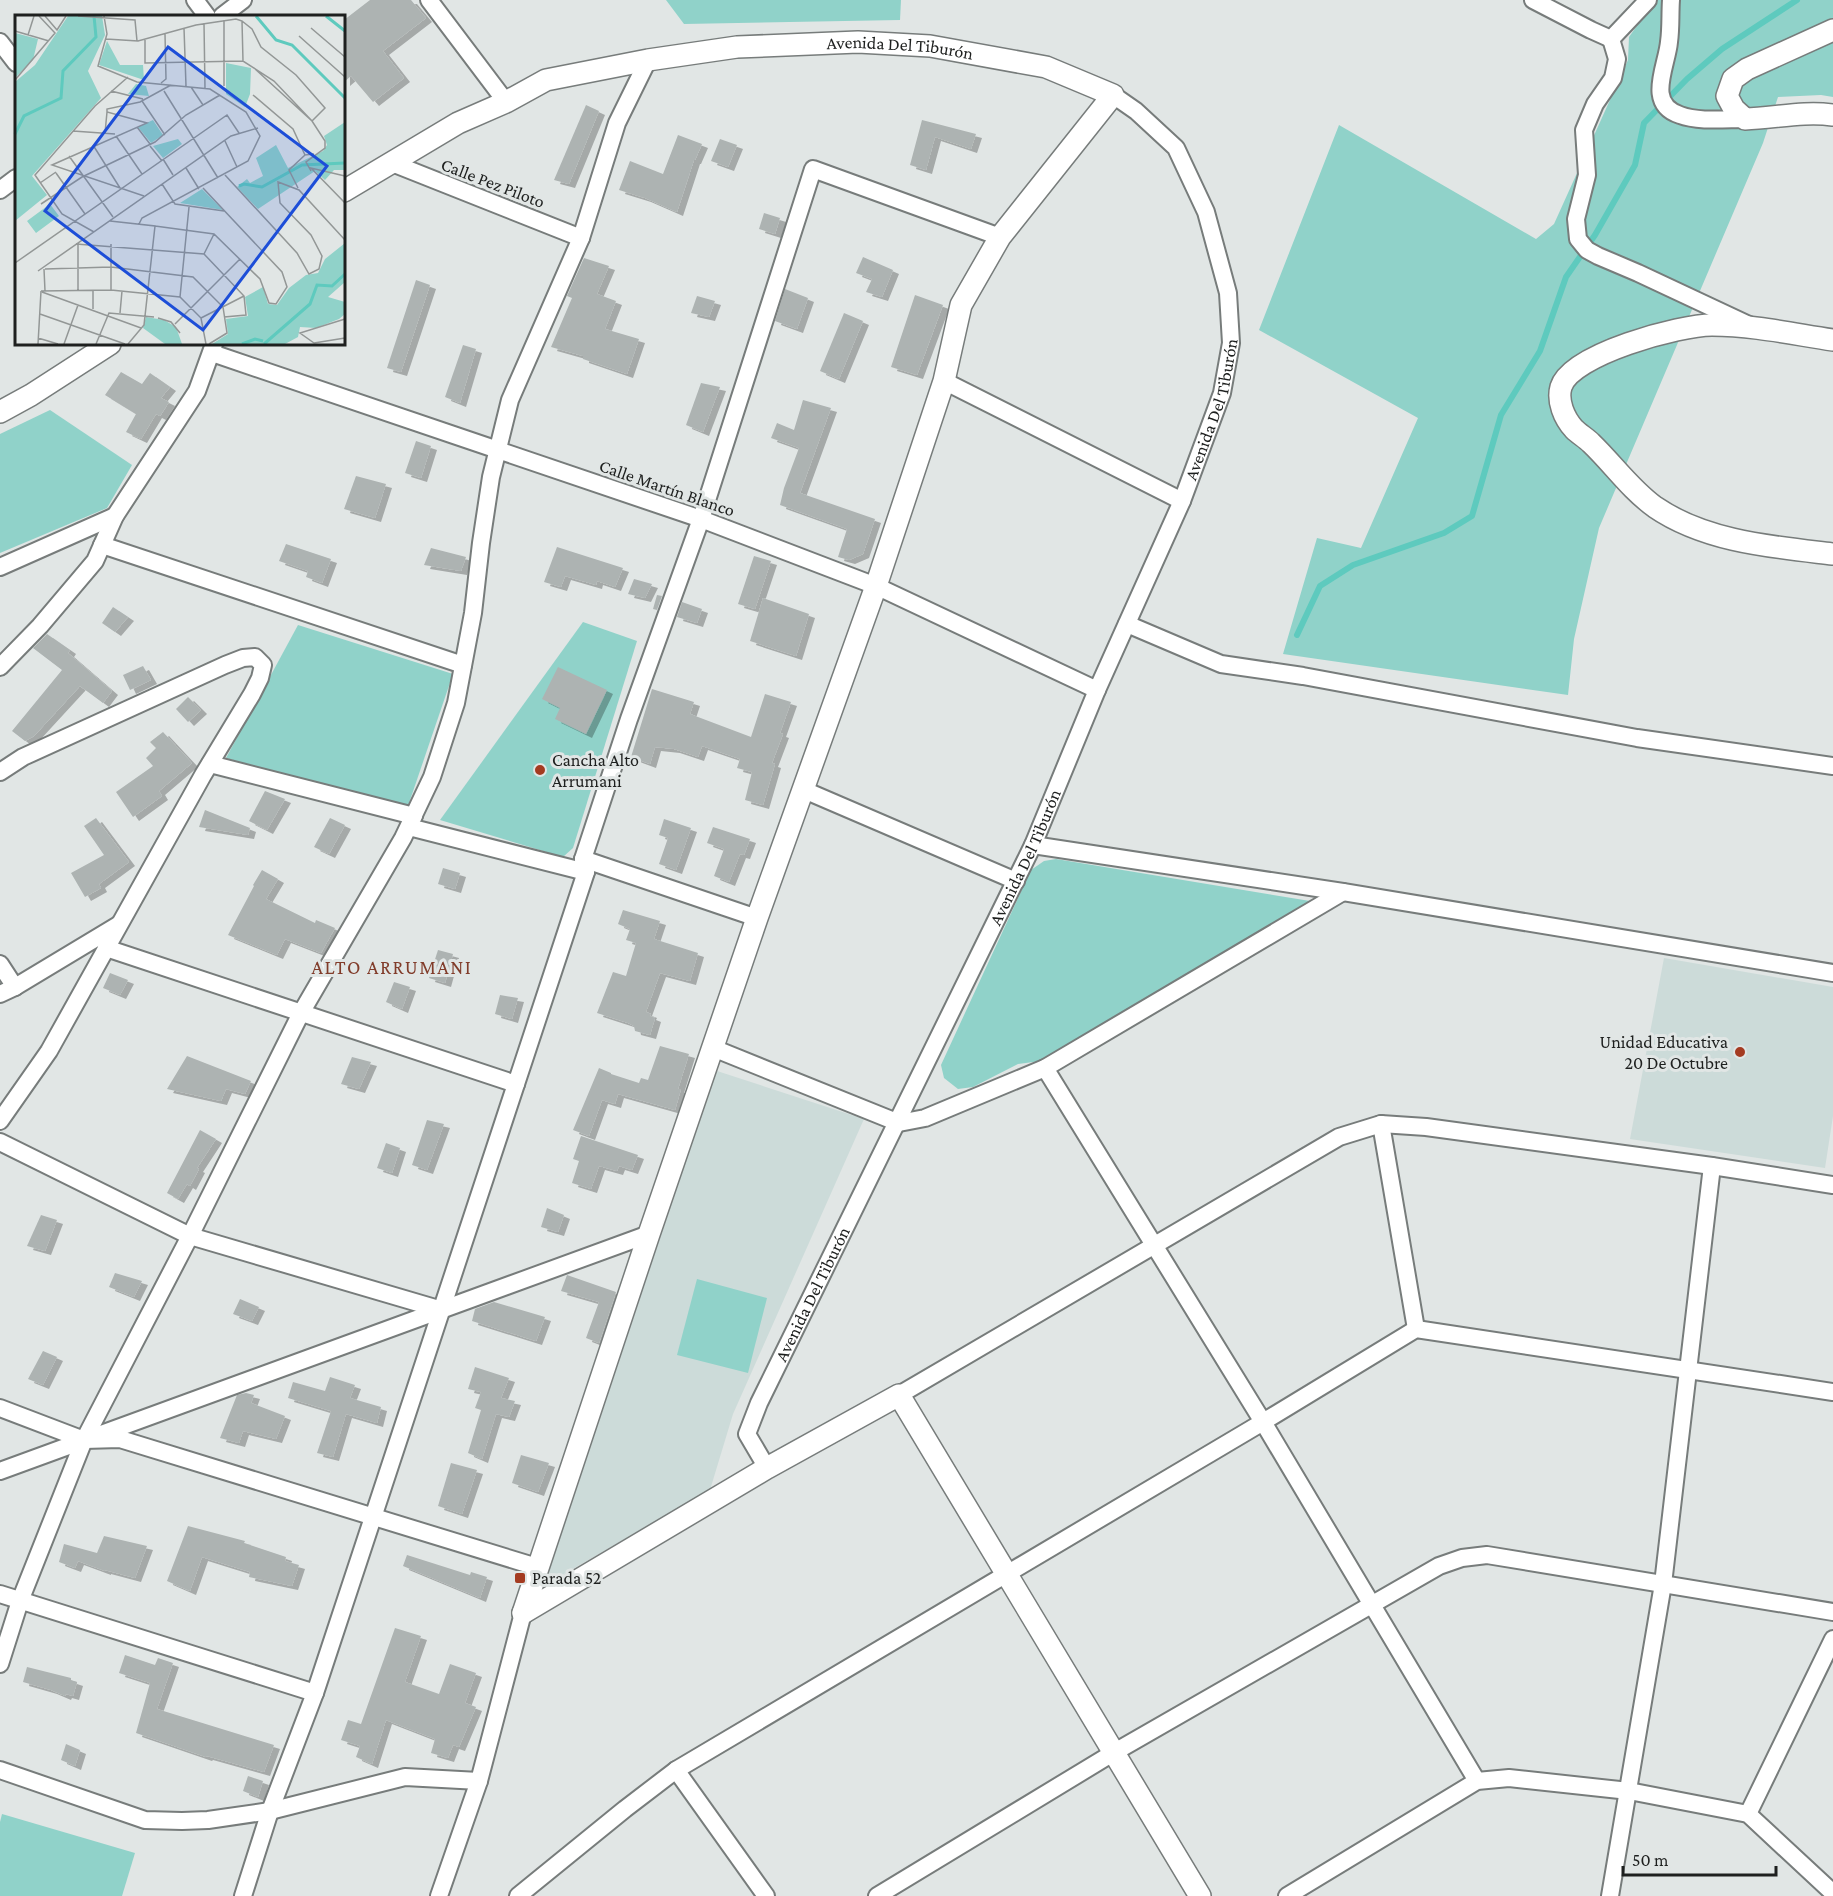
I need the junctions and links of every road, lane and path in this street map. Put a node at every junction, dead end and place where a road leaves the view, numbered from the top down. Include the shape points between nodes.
1 (195, 0) edge
2 (243, 0) edge
3 (429, 0) edge
4 (1533, 0) edge
5 (1648, 0) edge
6 (1671, 0) edge
7 (206, 15) edge
8 (223, 15) edge
9 (1833, 30) edge
10 (1611, 39) junction
11 (0, 42) edge
12 (648, 60) junction
13 (15, 62) edge
14 (1113, 95) junction
15 (506, 102) junction
16 (1833, 115) edge
17 (1745, 119) junction
18 (392, 163) junction
19 (15, 179) edge
20 (345, 187) edge
21 (0, 190) edge
22 (581, 237) junction
23 (1000, 237) junction
24 (1755, 328) junction
25 (1833, 340) edge
26 (108, 345) edge
27 (213, 348) edge
28 (944, 381) junction
29 (0, 412) edge
30 (498, 451) junction
31 (1182, 501) junction
32 (115, 516) junction
33 (701, 519) junction
34 (102, 545) junction
35 (1833, 554) edge
36 (0, 567) edge
37 (876, 586) junction
38 (1127, 624) junction
39 (463, 665) junction
40 (0, 667) edge
41 (1097, 690) junction
42 (210, 764) junction
43 (1833, 766) edge
44 (0, 772) edge
45 (804, 790) junction
46 (411, 822) junction
47 (1033, 845) junction
48 (584, 866) junction
49 (1016, 881) junction
50 (1343, 892) junction
51 (757, 918) junction
52 (118, 925) junction
53 (106, 948) junction
54 (0, 964) edge
55 (1833, 973) edge
56 (7, 991) edge
57 (301, 1013) junction
58 (713, 1048) junction
59 (1045, 1068) junction
60 (516, 1084) junction
61 (0, 1122) edge
62 (898, 1123) junction
63 (1381, 1124) junction
64 (0, 1142) edge
65 (1712, 1166) junction
66 (1833, 1185) edge
67 (649, 1234) junction
68 (190, 1236) junction
69 (1154, 1246) junction
70 (442, 1310) junction
71 (1416, 1329) junction
72 (1688, 1371) junction
73 (1833, 1392) edge
74 (899, 1395) junction
75 (0, 1408) edge
76 (1263, 1422) junction
77 (84, 1440) junction
78 (767, 1468) junction
79 (0, 1471) edge
80 (372, 1517) junction
81 (537, 1567) junction
82 (1006, 1574) junction
83 (1663, 1584) junction
84 (0, 1594) edge
85 (20, 1601) junction
86 (1371, 1606) junction
87 (1833, 1611) edge
88 (523, 1613) junction
89 (1833, 1639) edge
90 (0, 1664) edge
91 (315, 1693) junction
92 (1113, 1753) junction
93 (0, 1770) edge
94 (676, 1770) junction
95 (479, 1781) junction
96 (1477, 1782) junction
97 (1629, 1791) junction
98 (270, 1811) junction
99 (1748, 1814) junction
100 (1833, 1893) edge
101 (243, 1896) edge
102 (439, 1896) edge
103 (518, 1896) edge
104 (766, 1896) edge
105 (877, 1896) edge
106 (1200, 1896) edge
107 (1287, 1896) edge
108 (1610, 1896) edge

1 - 7 street
2 - 8 street
3 - 15 street
4 - 10 street
5 - 10 street
6 - 17 street via 1669,43 1659,85 1664,104 1679,115
9 - 17 street via 1733,79 1727,96
10 - 24 street via 1617,59 1613,78 1595,104 1584,130 1587,175 1576,219 1578,239 1598,256
11 - 13 street
12 - 14 street, Avenida Del Tiburón via 737,47 858,42 930,46 1046,68
12 - 15 street, Avenida Del Tiburón via 546,80
12 - 22 street via 617,123
14 - 23 street
14 - 31 street, Avenida Del Tiburón via 1176,148 1206,212 1228,293 1231,343 1222,393
15 - 18 street, Avenida Del Tiburón via 458,123
16 - 17 street via 1788,114
18 - 20 street, Avenida Del Tiburón
18 - 22 street, Calle Pez Piloto
19 - 21 street
22 - 30 street via 510,400
23 - 28 street via 962,305
23 - 33 street via 813,169
24 - 25 street
24 - 35 street via 1710,325 1670,331 1624,345 1570,372 1560,400 1574,429 1656,508 1719,535 1760,545
26 - 29 street
27 - 30 street, Calle Martín Blanco
27 - 32 street via 196,391
28 - 31 street
28 - 37 street
30 - 33 street, Calle Martín Blanco
30 - 39 street
31 - 38 street, Avenida Del Tiburón
32 - 34 street
32 - 36 street
33 - 37 street, Calle Martín Blanco
33 - 48 street via 629,718
34 - 39 street
34 - 40 street via 95,561
37 - 41 street, Calle Martín Blanco
37 - 45 street
38 - 41 street, Avenida Del Tiburón
38 - 43 street via 1221,664 1637,738
39 - 46 street via 456,703 432,777
41 - 47 street, Avenida Del Tiburón
42 - 44 street via 260,678 263,665 255,657 225,665 23,757
42 - 46 street
42 - 52 street
45 - 49 street
45 - 51 street
46 - 48 street
46 - 57 street
47 - 49 street, Avenida Del Tiburón
47 - 50 street
48 - 51 street
48 - 60 street
49 - 62 street, Avenida Del Tiburón
50 - 55 street
50 - 59 street
51 - 58 street
52 - 53 street
52 - 56 street
53 - 57 street
53 - 61 street via 49,1051
54 - 56 street
57 - 60 street
57 - 68 street
58 - 62 street
58 - 67 street
59 - 62 street via 925,1118
59 - 69 street
60 - 70 street
62 - 78 street, Avenida Del Tiburón via 747,1434
63 - 65 street
63 - 69 street via 1339,1137
63 - 71 street
64 - 68 street
65 - 66 street
65 - 72 street
67 - 70 street
67 - 81 street
68 - 70 street
68 - 77 street
69 - 74 street
69 - 76 street
70 - 77 street
70 - 80 street
71 - 72 street
71 - 76 street
72 - 73 street
72 - 83 street
74 - 78 street
74 - 82 street
75 - 77 street
76 - 82 street
76 - 86 street
77 - 79 street
77 - 80 street via 120,1439
77 - 85 street
78 - 88 street
80 - 81 street
80 - 91 street
81 - 88 street
82 - 92 street
82 - 94 street
83 - 86 street via 1487,1555 1439,1566
83 - 87 street
83 - 97 street
84 - 85 street
85 - 90 street
85 - 91 street
86 - 92 street
86 - 96 street
88 - 95 street
89 - 99 street
91 - 98 street
92 - 105 street
92 - 106 street
93 - 98 street via 145,1820 208,1820
94 - 103 street
94 - 104 street
95 - 98 street via 405,1777
95 - 102 street
96 - 97 street via 1509,1778
96 - 107 street
97 - 99 street
97 - 108 street
98 - 101 street
99 - 100 street

